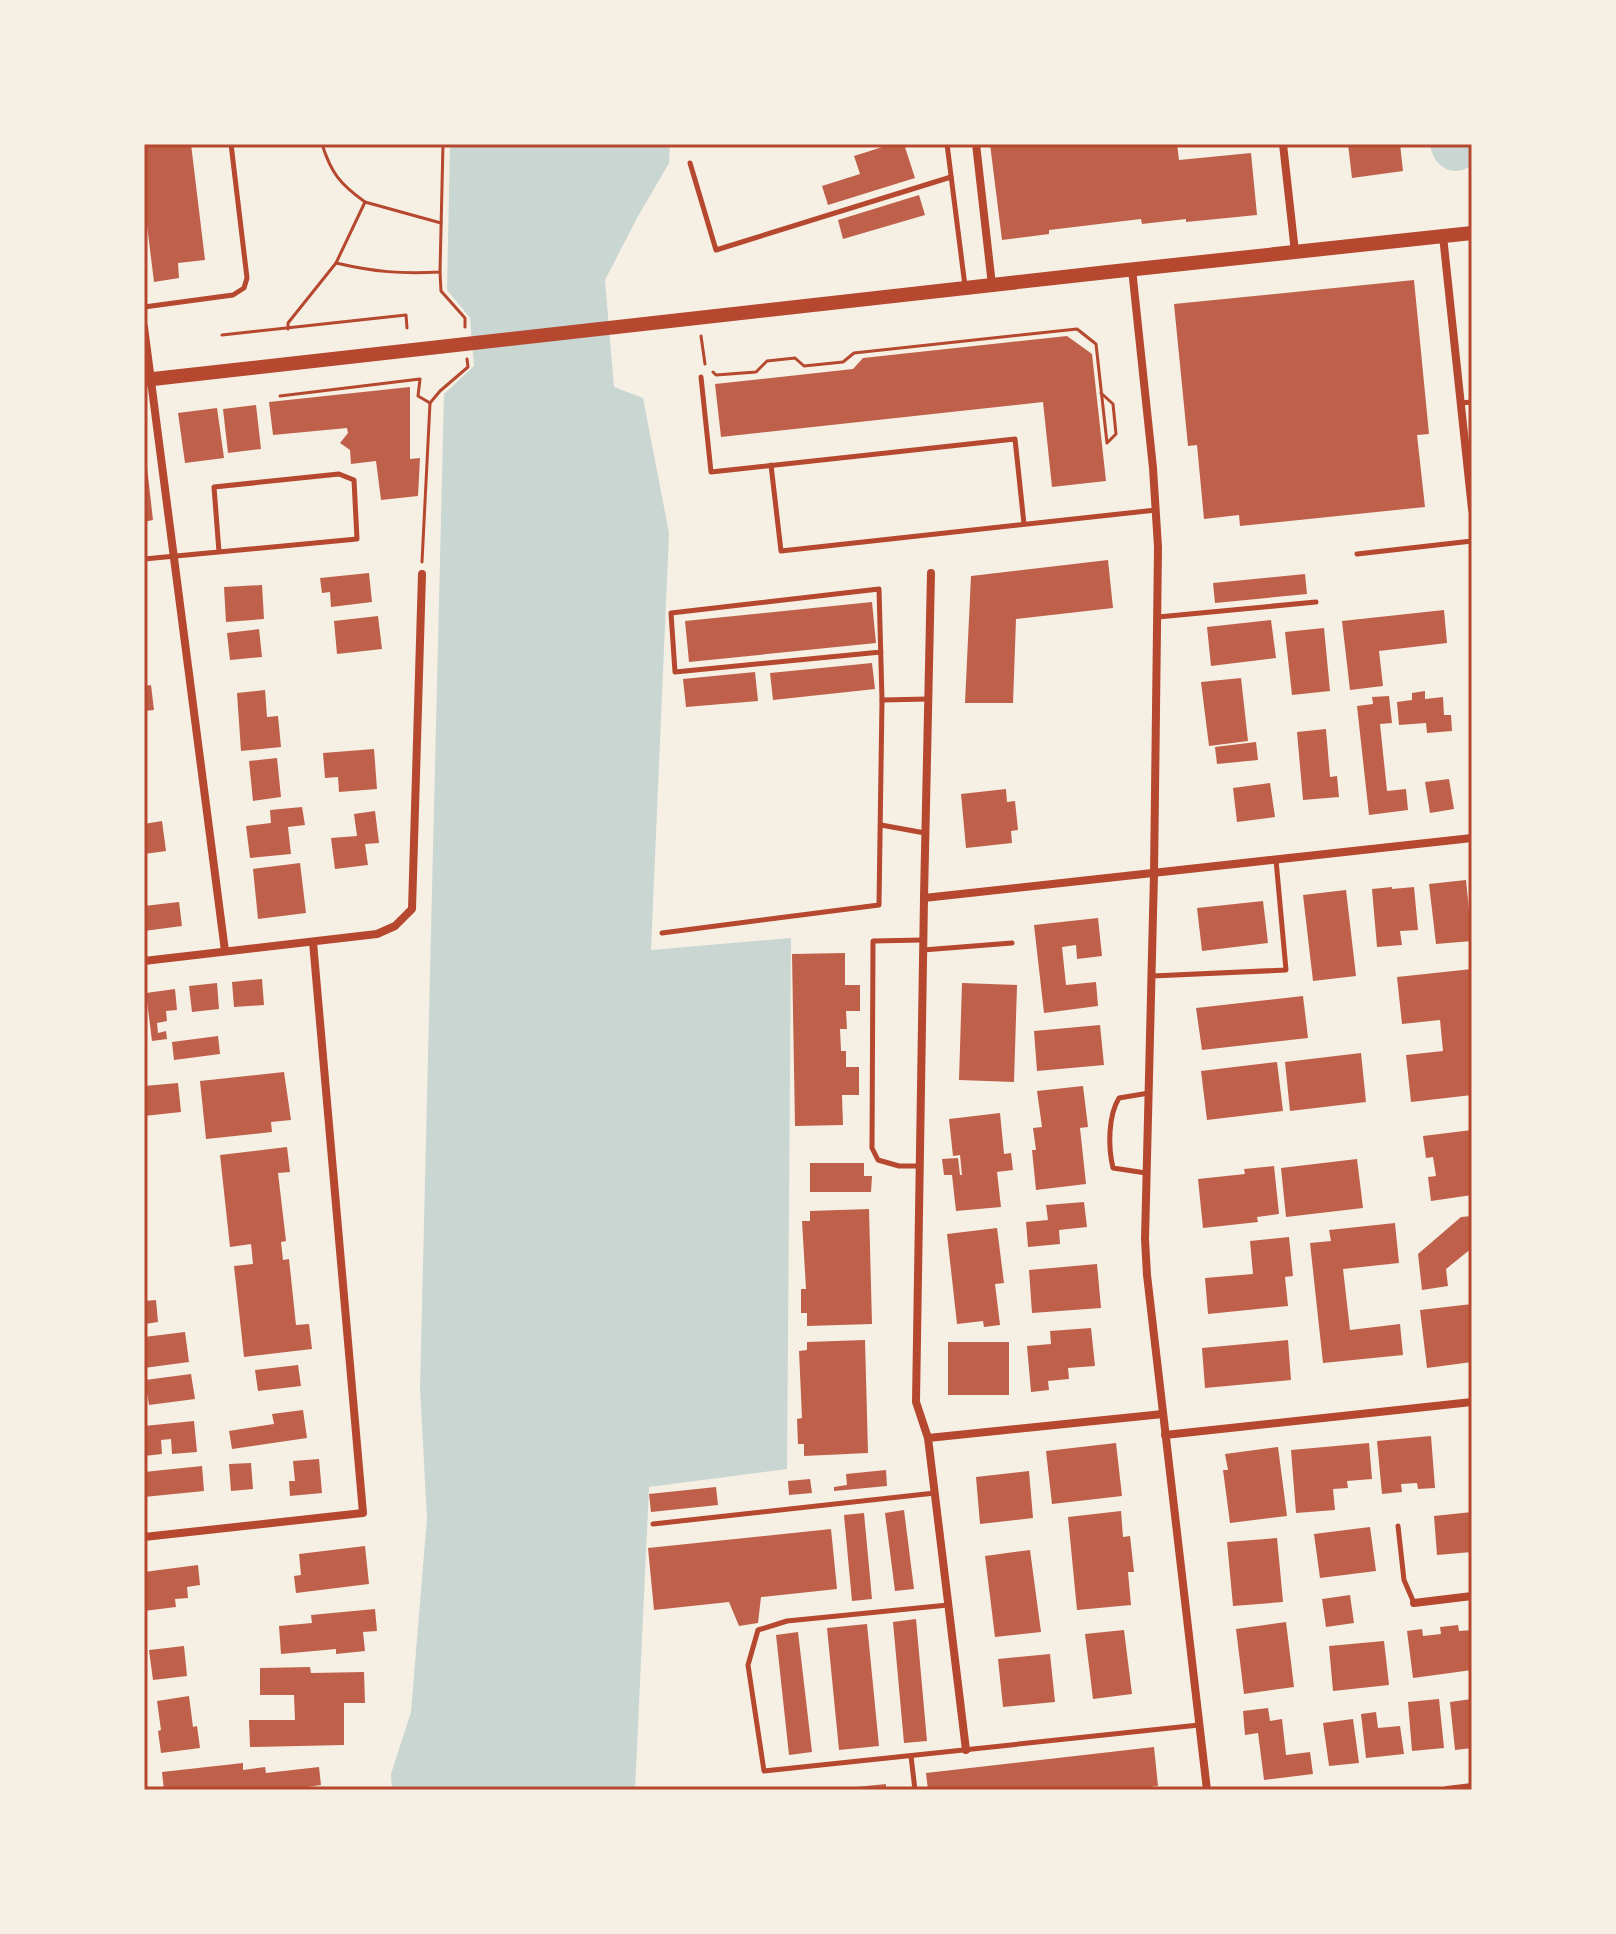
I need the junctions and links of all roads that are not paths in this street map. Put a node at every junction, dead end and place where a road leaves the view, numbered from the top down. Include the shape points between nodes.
1 (231, 144) edge
2 (947, 144) edge
3 (976, 144) edge
4 (1283, 144) edge
5 (690, 163) dead end
6 (951, 177) junction
7 (1472, 233) edge
8 (1443, 236) junction
9 (1295, 252) junction
10 (1132, 269) junction
11 (992, 285) junction
12 (965, 288) junction
13 (144, 307) edge
14 (144, 327) edge
15 (701, 377) dead end
16 (148, 380) edge
17 (1472, 402) edge
18 (1460, 403) junction
19 (771, 465) junction
20 (1471, 485) edge
21 (1472, 509) edge
22 (1156, 510) junction
23 (1024, 524) junction
24 (1472, 541) edge
25 (219, 552) junction
26 (1357, 554) dead end
27 (175, 556) junction
28 (144, 559) edge
29 (931, 573) dead end
30 (422, 574) road end
31 (1316, 602) dead end
32 (1158, 617) junction
33 (881, 652) junction
34 (928, 699) junction
35 (882, 700) junction
36 (881, 825) junction
37 (925, 833) junction
38 (1472, 838) edge
39 (1276, 860) junction
40 (1154, 874) junction
41 (924, 898) junction
42 (662, 933) dead end
43 (923, 940) junction
44 (313, 942) junction
45 (1012, 943) dead end
46 (923, 950) junction
47 (225, 951) junction
48 (144, 961) edge
49 (1151, 977) junction
50 (1149, 1093) junction
51 (920, 1166) junction
52 (1147, 1174) junction
53 (1472, 1402) edge
54 (1163, 1414) junction
55 (1165, 1435) junction
56 (928, 1438) junction
57 (935, 1493) junction
58 (653, 1524) dead end
59 (1398, 1526) dead end
60 (144, 1537) edge
61 (1472, 1596) edge
62 (1414, 1603) joint
63 (948, 1605) junction
64 (1199, 1725) junction
65 (966, 1750) junction
66 (911, 1756) junction
67 (1472, 1787) edge
68 (915, 1790) edge
69 (1207, 1790) edge
70 (1447, 1790) edge

1 - 13 lane via 244,288 233,295
2 - 6 lane
3 - 11 street
4 - 9 street
5 - 6 lane via 716,250
6 - 12 lane
7 - 8 main road
8 - 9 main road
8 - 18 street
9 - 10 main road
10 - 11 main road
10 - 22 street
11 - 12 main road
12 - 16 main road
14 - 16 street
15 - 19 lane via 711,472
16 - 27 street
17 - 18 lane
18 - 20 street
19 - 23 lane via 1015,439
19 - 23 lane via 781,551
20 - 21 street
22 - 23 lane
22 - 32 street
24 - 26 lane
25 - 25 lane via 357,539 354,480 339,474 214,487
25 - 27 lane
27 - 28 lane
27 - 47 street
29 - 34 street
30 - 44 street via 412,909 377,934
31 - 32 lane
32 - 40 street
33 - 33 lane via 879,589 671,613 675,672
33 - 35 lane
34 - 35 lane
34 - 37 street
35 - 36 lane
36 - 37 lane
36 - 42 lane via 879,905
37 - 41 street
38 - 39 street
39 - 40 street
39 - 49 lane via 1286,970
40 - 41 street
40 - 49 street
41 - 43 street
43 - 46 street
43 - 51 lane via 873,941 872,1148 878,1160
44 - 47 street
44 - 60 street via 363,1513
45 - 46 lane
46 - 51 street
47 - 48 street
49 - 50 street
50 - 52 street
50 - 52 lane via 1119,1098 1112,1109 1110,1155 1113,1168
51 - 56 street via 916,1402
52 - 54 street via 1147,1275
53 - 55 street
54 - 55 street
54 - 56 street
55 - 64 street
56 - 57 street
57 - 58 lane
57 - 63 street
59 - 62 lane via 1404,1580
61 - 62 street
63 - 65 street
63 - 66 lane via 787,1621 758,1630 748,1665 764,1771
64 - 65 lane
64 - 69 street
65 - 66 lane
66 - 68 lane
67 - 70 street

